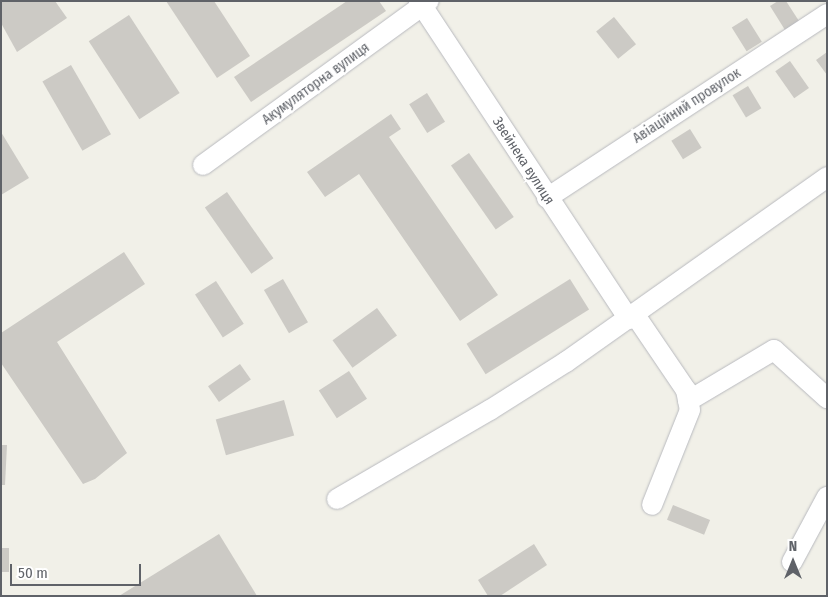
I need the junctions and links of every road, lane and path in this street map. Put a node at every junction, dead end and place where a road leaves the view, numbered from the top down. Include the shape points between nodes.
1 (423, 3) edge
2 (827, 14) edge
3 (203, 166) dead end
4 (827, 177) edge
5 (547, 198) junction
6 (632, 317) junction
7 (827, 398) edge
8 (688, 401) junction
9 (827, 497) edge
10 (337, 499) dead end
11 (652, 505) dead end
12 (792, 562) dead end

1 - 3 street, Акумуляторна вулиця
1 - 5 street, Звейнека вулиця
2 - 5 street, Авіаційний провулок
4 - 6 street
5 - 6 street, Звейнека вулиця
6 - 8 street, Звейнека вулиця via 686,390
6 - 10 street via 490,410
7 - 8 street via 774,350
8 - 11 street via 690,410
9 - 12 street

